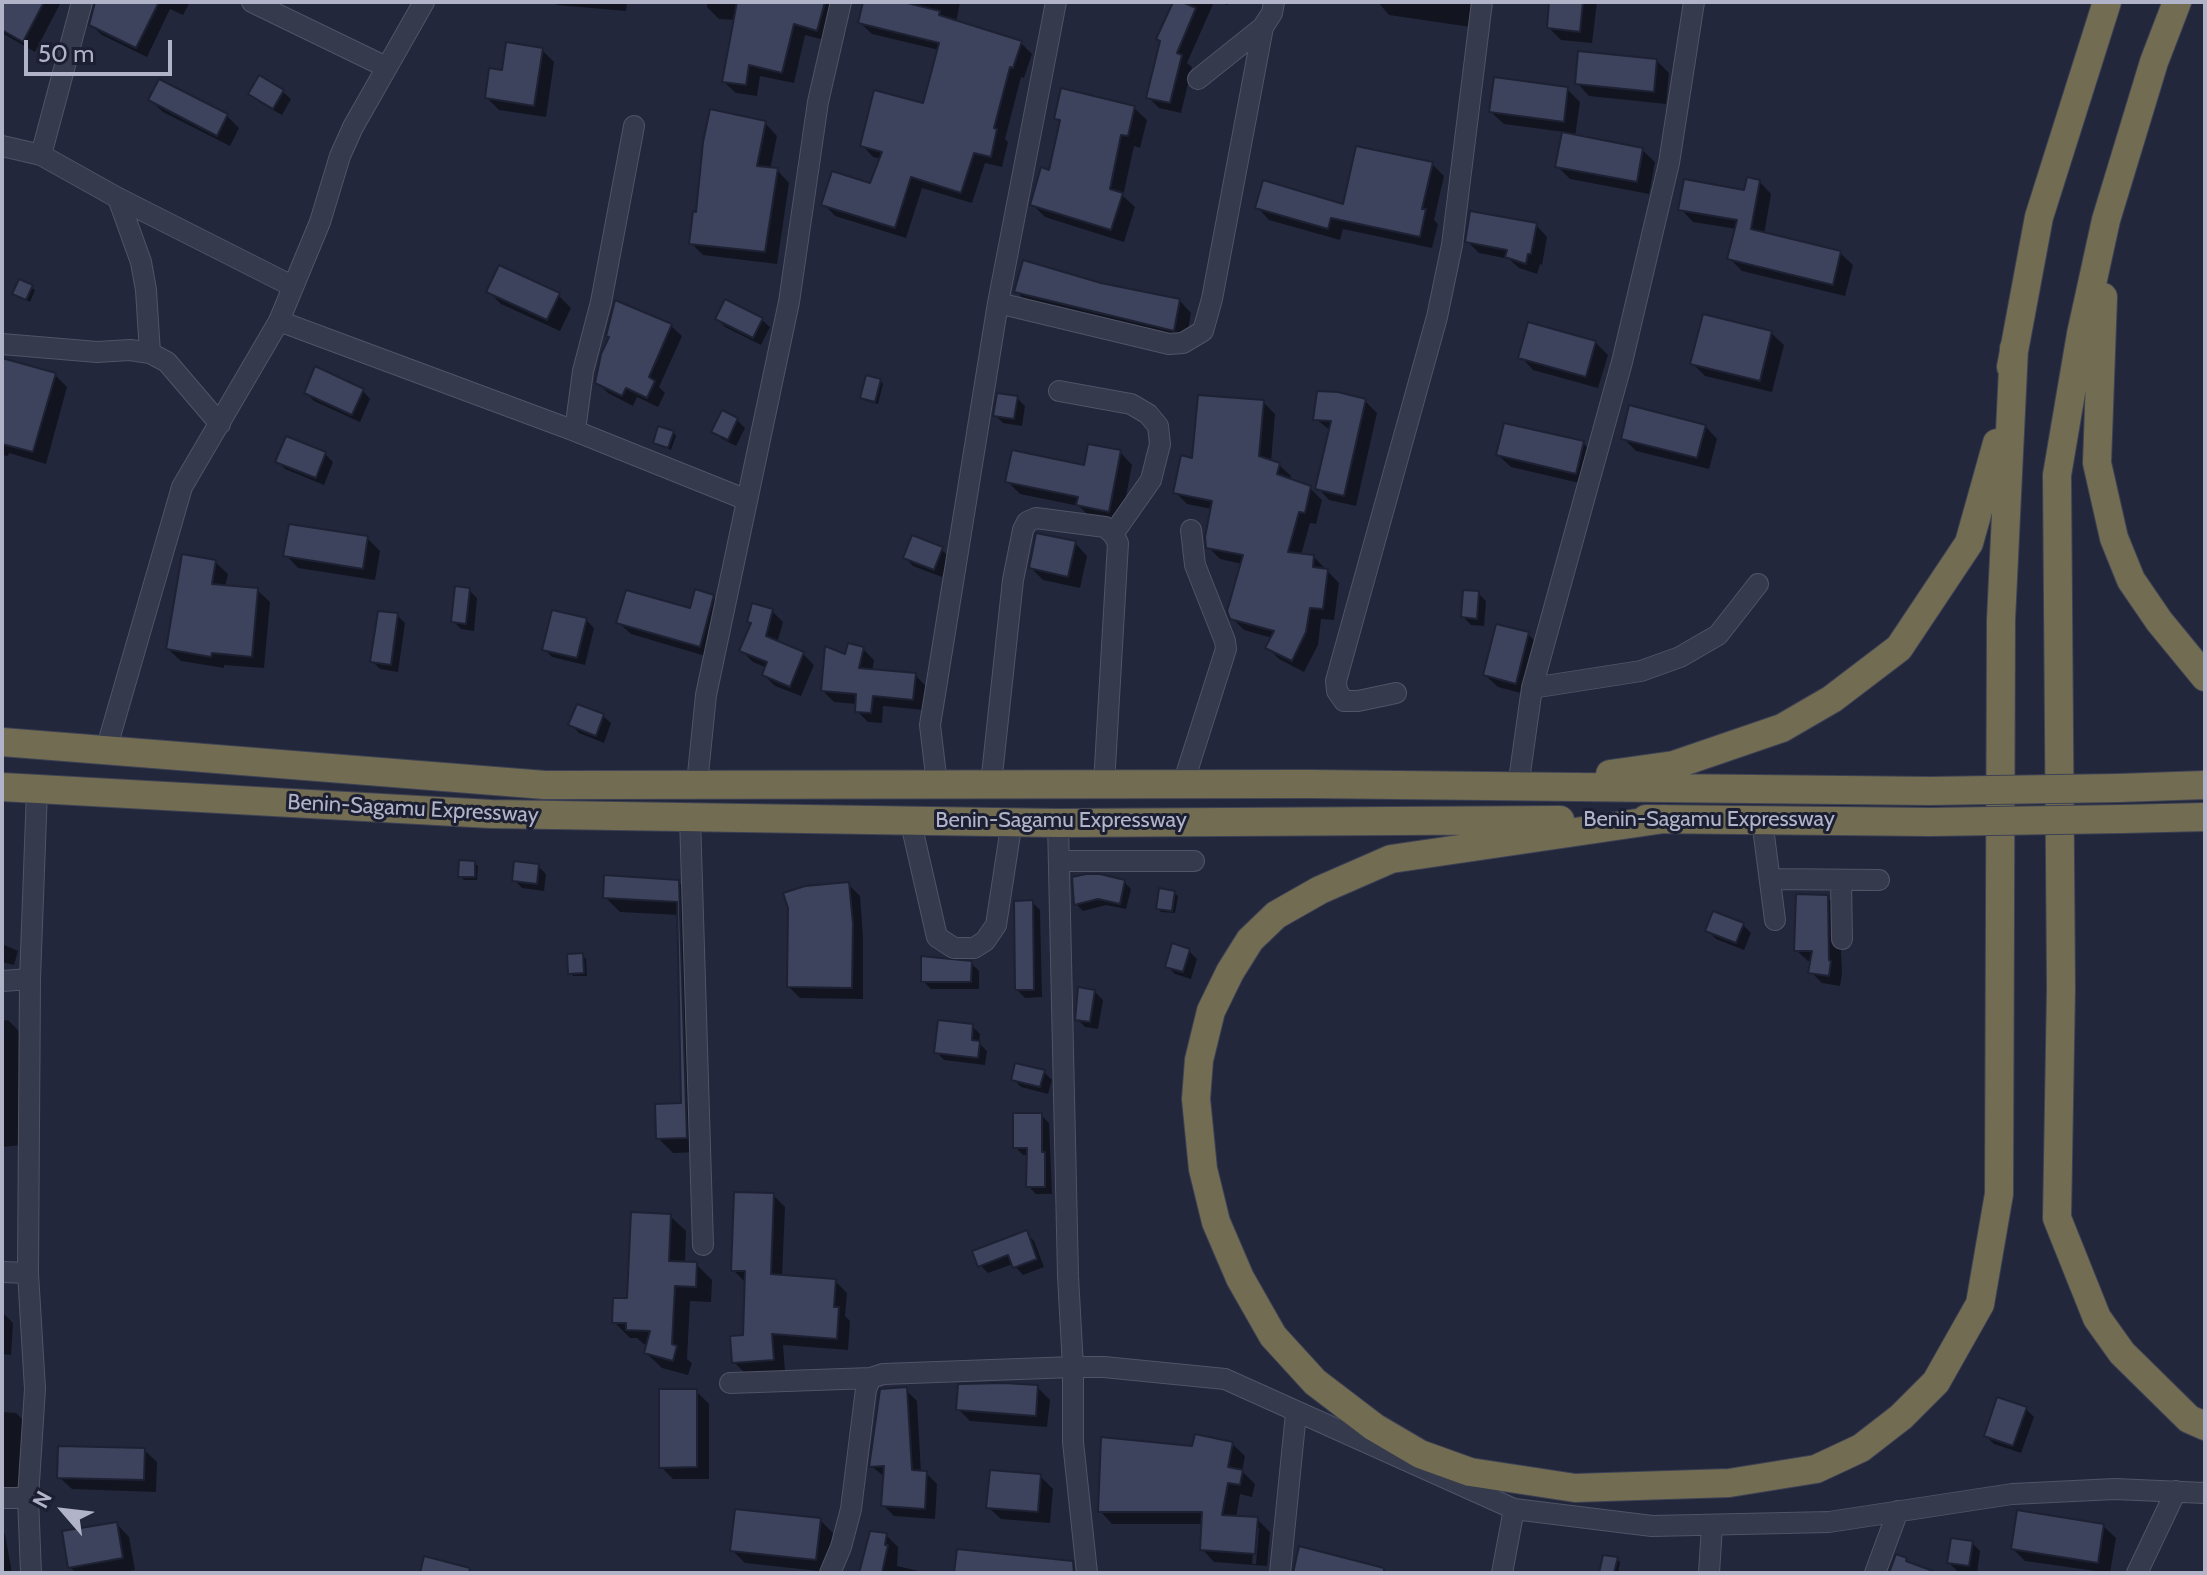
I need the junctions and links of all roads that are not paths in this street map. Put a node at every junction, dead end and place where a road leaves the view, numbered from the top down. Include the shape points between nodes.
1 (82, 2) edge
2 (252, 2) edge
3 (424, 2) edge
4 (841, 2) edge
5 (1056, 2) edge
6 (1274, 2) edge
7 (1482, 2) edge
8 (1694, 2) edge
9 (2107, 2) edge
10 (2177, 2) edge
11 (1263, 27) junction
12 (386, 67) junction
13 (1198, 79) dead end
14 (634, 126) dead end
15 (2, 146) edge
16 (41, 155) junction
17 (118, 198) junction
18 (2106, 220) junction
19 (292, 286) junction
20 (998, 303) junction
21 (279, 321) junction
22 (2, 344) edge
23 (2014, 348) junction
24 (150, 353) junction
25 (1059, 391) dead end
26 (220, 424) junction
27 (575, 431) junction
28 (747, 500) junction
29 (1191, 530) dead end
30 (1113, 534) junction
31 (1758, 584) dead end
32 (2205, 677) edge
33 (1532, 688) junction
34 (1396, 693) dead end
35 (2, 742) edge
36 (106, 750) junction
37 (697, 784) junction
38 (937, 784) junction
39 (991, 784) junction
40 (1104, 784) junction
41 (1183, 784) junction
42 (2205, 785) edge
43 (2, 787) edge
44 (1518, 787) junction
45 (37, 790) junction
46 (690, 817) junction
47 (2205, 817) edge
48 (910, 819) junction
49 (1664, 819) junction
50 (1762, 820) junction
51 (1012, 821) junction
52 (1058, 823) junction
53 (1060, 861) junction
54 (1194, 861) dead end
55 (1771, 879) junction
56 (1841, 880) junction
57 (1879, 880) dead end
58 (1775, 920) dead end
59 (1842, 939) dead end
60 (30, 979) junction
61 (2, 981) edge
62 (703, 1245) dead end
63 (2, 1272) edge
64 (28, 1273) junction
65 (1073, 1367) junction
66 (871, 1378) junction
67 (730, 1383) dead end
68 (1296, 1413) junction
69 (2205, 1426) edge
70 (2176, 1491) junction
71 (2205, 1493) edge
72 (2, 1498) edge
73 (28, 1498) junction
74 (1514, 1509) junction
75 (1898, 1511) junction
76 (1712, 1526) junction
77 (31, 1573) edge
78 (830, 1573) edge
79 (1087, 1573) edge
80 (1280, 1573) edge
81 (1502, 1573) edge
82 (1709, 1573) edge
83 (1875, 1573) edge
84 (2137, 1573) edge

1 - 16 street
2 - 12 street
3 - 12 street
4 - 28 street via 818,102 789,302
5 - 20 street
6 - 11 street
7 - 34 street via 1452,245 1437,317 1336,681 1344,701
8 - 33 street via 1669,163 1651,240
9 - 23 highway via 2039,217
10 - 18 highway
11 - 13 street
11 - 20 street via 1203,331 1183,343 1169,344
12 - 19 street via 340,156 320,222
14 - 27 street
15 - 16 street
16 - 17 street
17 - 19 street
17 - 24 street via 141,262
18 - 32 highway via 2097,463 2114,538 2131,580
18 - 69 highway via 2057,475 2057,1218 2097,1318 2122,1353 2189,1419
19 - 21 street
20 - 38 street via 930,725
21 - 26 street
21 - 27 street
22 - 24 street
23 - 44 highway via 1993,463 1969,543 1899,648 1832,699 1782,728 1674,765
23 - 49 highway via 2001,620 1999,1194 1980,1304 1936,1382 1861,1448 1816,1469 1729,1483 1575,1488 1470,1472 1420,1454 1315,1382 1273,1336 1240,1278 1216,1222 1203,1169 1196,1099 1211,1011 1250,940 1276,915 1391,859
24 - 26 street via 167,362
25 - 30 street via 1131,404 1158,426 1160,444 1151,480
26 - 36 street via 182,487
27 - 28 street
28 - 37 street via 706,695
29 - 41 street via 1195,565 1226,649
30 - 39 street via 1105,527 1036,518 1023,530
30 - 40 street via 1118,543
31 - 33 street via 1718,635 1680,657 1641,671
33 - 44 street
35 - 36 highway
36 - 37 highway via 545,785
37 - 38 highway
38 - 39 highway
39 - 40 highway
40 - 41 highway
41 - 44 highway
42 - 44 highway, bridge via 1930,791
43 - 45 highway, Benin-Sagamu Expressway
45 - 46 highway, Benin-Sagamu Expressway via 491,814
45 - 60 street
46 - 48 highway, Benin-Sagamu Expressway
46 - 62 street
47 - 50 highway, Benin-Sagamu Expressway, bridge
48 - 51 highway, Benin-Sagamu Expressway
48 - 51 street via 937,937 954,948 974,948 996,925
49 - 50 highway, Benin-Sagamu Expressway
49 - 52 highway, Benin-Sagamu Expressway
50 - 55 street
51 - 52 highway, Benin-Sagamu Expressway
52 - 53 street
53 - 54 street
53 - 65 street
55 - 56 street
55 - 58 street
56 - 57 street
56 - 59 street
60 - 61 street
60 - 64 street
63 - 64 street
64 - 73 street via 35,1389
65 - 66 street
65 - 68 street via 1225,1379
65 - 79 street via 1073,1442
66 - 67 street
66 - 78 street via 851,1509
68 - 74 street
68 - 80 street
70 - 71 street
70 - 75 street via 2012,1494
70 - 84 street
72 - 73 street
73 - 77 street
74 - 76 street via 1652,1526
74 - 81 street
75 - 76 street via 1829,1522
75 - 83 street
76 - 82 street

